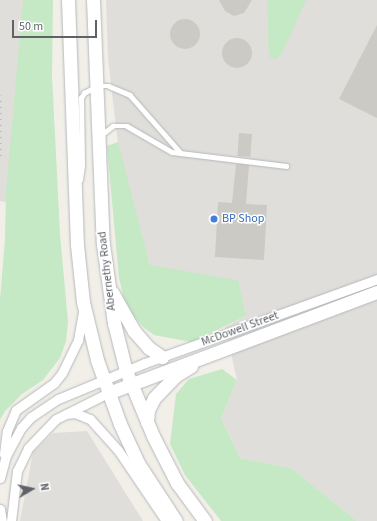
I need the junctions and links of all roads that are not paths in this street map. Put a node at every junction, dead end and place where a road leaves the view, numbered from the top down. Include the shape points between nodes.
1 (68, 0) edge
2 (93, 0) edge
3 (97, 86) junction
4 (99, 148) junction
5 (181, 154) junction
6 (286, 166) dead end
7 (75, 209) junction
8 (105, 267) junction
9 (377, 279) edge
10 (377, 292) edge
11 (83, 302) junction
12 (210, 353) junction
13 (162, 357) junction
14 (126, 371) junction
15 (103, 380) junction
16 (130, 384) junction
17 (108, 393) junction
18 (65, 414) junction
19 (148, 425) junction
20 (0, 477) edge
21 (0, 508) edge
22 (2, 521) edge
23 (10, 521) edge
24 (166, 521) edge
25 (176, 521) edge
26 (205, 521) edge

1 - 7 main road
2 - 3 main road, Abernethy Road
3 - 4 main road, Abernethy Road
3 - 5 lane via 117,88 130,95
3 - 7 lane via 84,93 81,98 82,166
4 - 5 lane via 103,133 121,125 134,129 164,148
4 - 8 main road, Abernethy Road
5 - 6 lane
7 - 11 main road
8 - 13 main road via 109,286 134,331 149,348
8 - 14 main road, Abernethy Road via 114,323
9 - 13 street, McDowell Street
10 - 12 main road
11 - 15 main road
11 - 20 street via 78,340 62,373 47,389 23,404 12,418 7,431
12 - 16 main road
12 - 19 main road via 163,387 150,404
13 - 14 street, McDowell Street
14 - 15 street, McDowell Street
14 - 16 main road, Abernethy Road
15 - 17 main road
15 - 20 street, McDowell Street via 58,399 31,417 13,441
16 - 17 main road
16 - 19 main road, Abernethy Road
17 - 18 street
17 - 25 main road via 138,463
18 - 23 street via 36,437 21,460 15,479
18 - 24 street via 75,413 90,419 118,450
19 - 26 main road, Abernethy Road via 177,483
21 - 22 street

